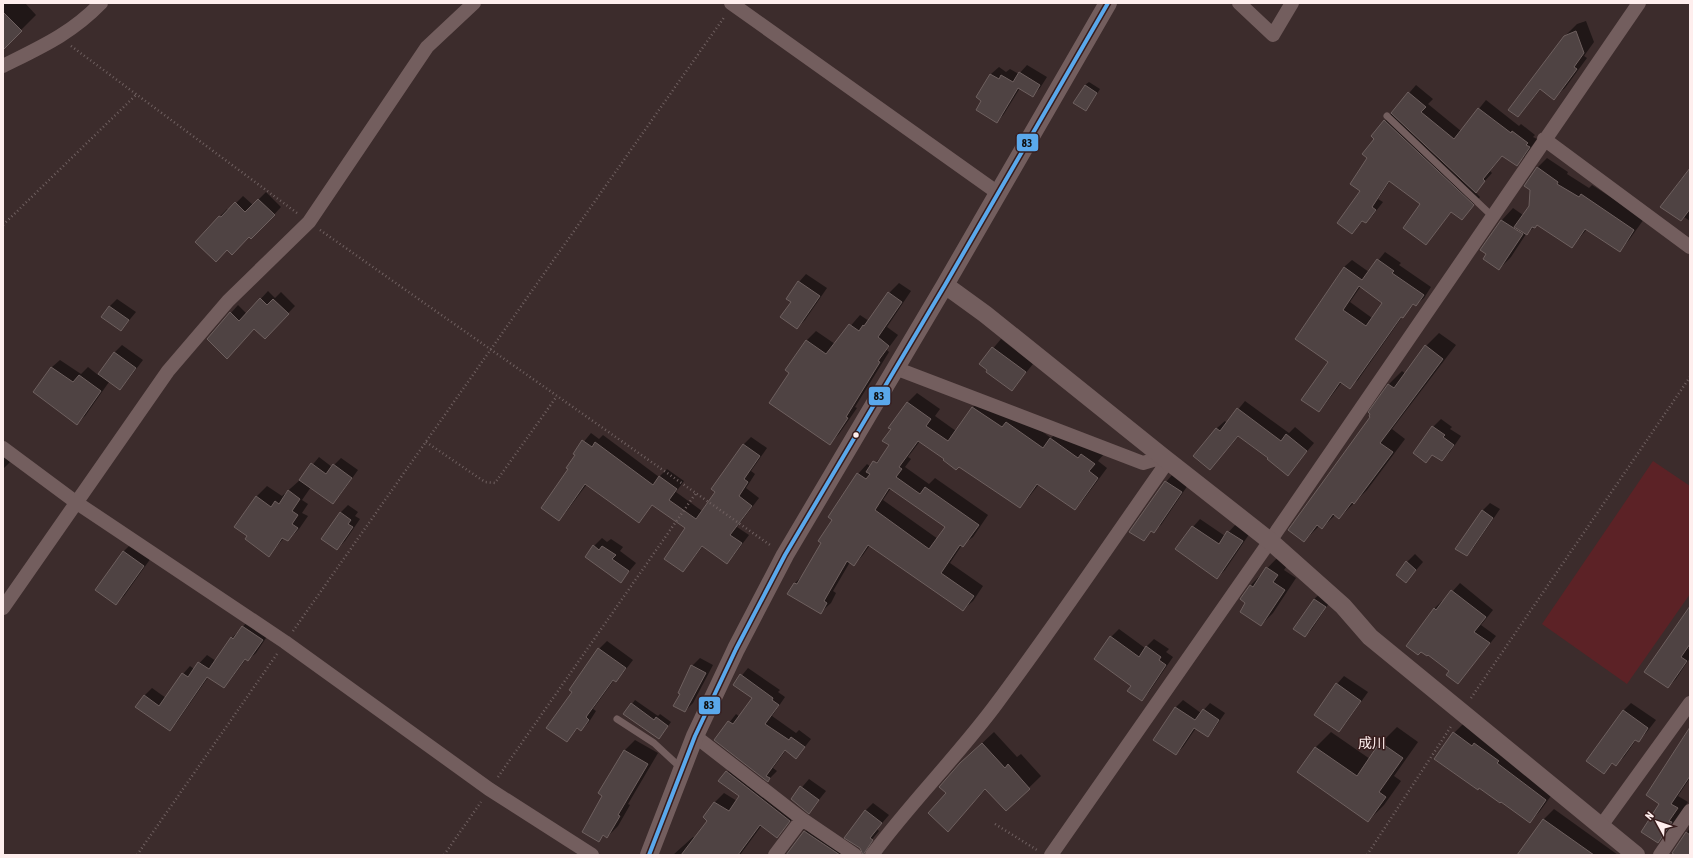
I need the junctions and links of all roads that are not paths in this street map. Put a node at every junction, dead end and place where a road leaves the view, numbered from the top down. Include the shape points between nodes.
1 (101, 3) edge
2 (474, 3) edge
3 (1108, 3) edge
4 (1239, 3) edge
5 (1292, 3) edge
6 (1639, 3) edge
7 (732, 4) edge
8 (3, 66) edge
9 (1387, 116) dead end
10 (1544, 139) junction
11 (998, 193) junction
12 (1492, 216) junction
13 (1690, 247) edge
14 (945, 285) junction
15 (895, 368) junction
16 (3, 448) edge
17 (1165, 459) junction
18 (77, 502) junction
19 (1270, 541) junction
20 (3, 608) edge
21 (1690, 703) edge
22 (617, 719) dead end
23 (695, 736) junction
24 (682, 769) junction
25 (1690, 811) edge
26 (802, 819) junction
27 (1601, 826) junction
28 (1046, 853) edge
29 (592, 855) edge
30 (649, 855) edge
31 (775, 855) edge
32 (855, 855) edge
33 (872, 855) edge
34 (1636, 855) edge
35 (1660, 855) edge

1 - 8 street via 60,37
2 - 18 street via 427,47 309,222 228,301 168,371
3 - 11 street
4 - 5 street via 1273,35
6 - 10 street
7 - 11 street
9 - 12 lane
10 - 12 street
10 - 13 street
11 - 14 street
12 - 19 street
14 - 15 street
14 - 17 street
15 - 17 street via 1143,462
15 - 23 street via 785,555 736,649
16 - 18 street
17 - 19 street
17 - 33 street via 997,703
18 - 20 street
18 - 29 street via 285,642 489,789
19 - 27 street via 1343,606 1370,637
19 - 28 street
21 - 27 street
22 - 24 lane via 654,743
23 - 24 street
23 - 26 street
24 - 30 street
25 - 35 street
26 - 31 street
26 - 32 street
27 - 34 street

